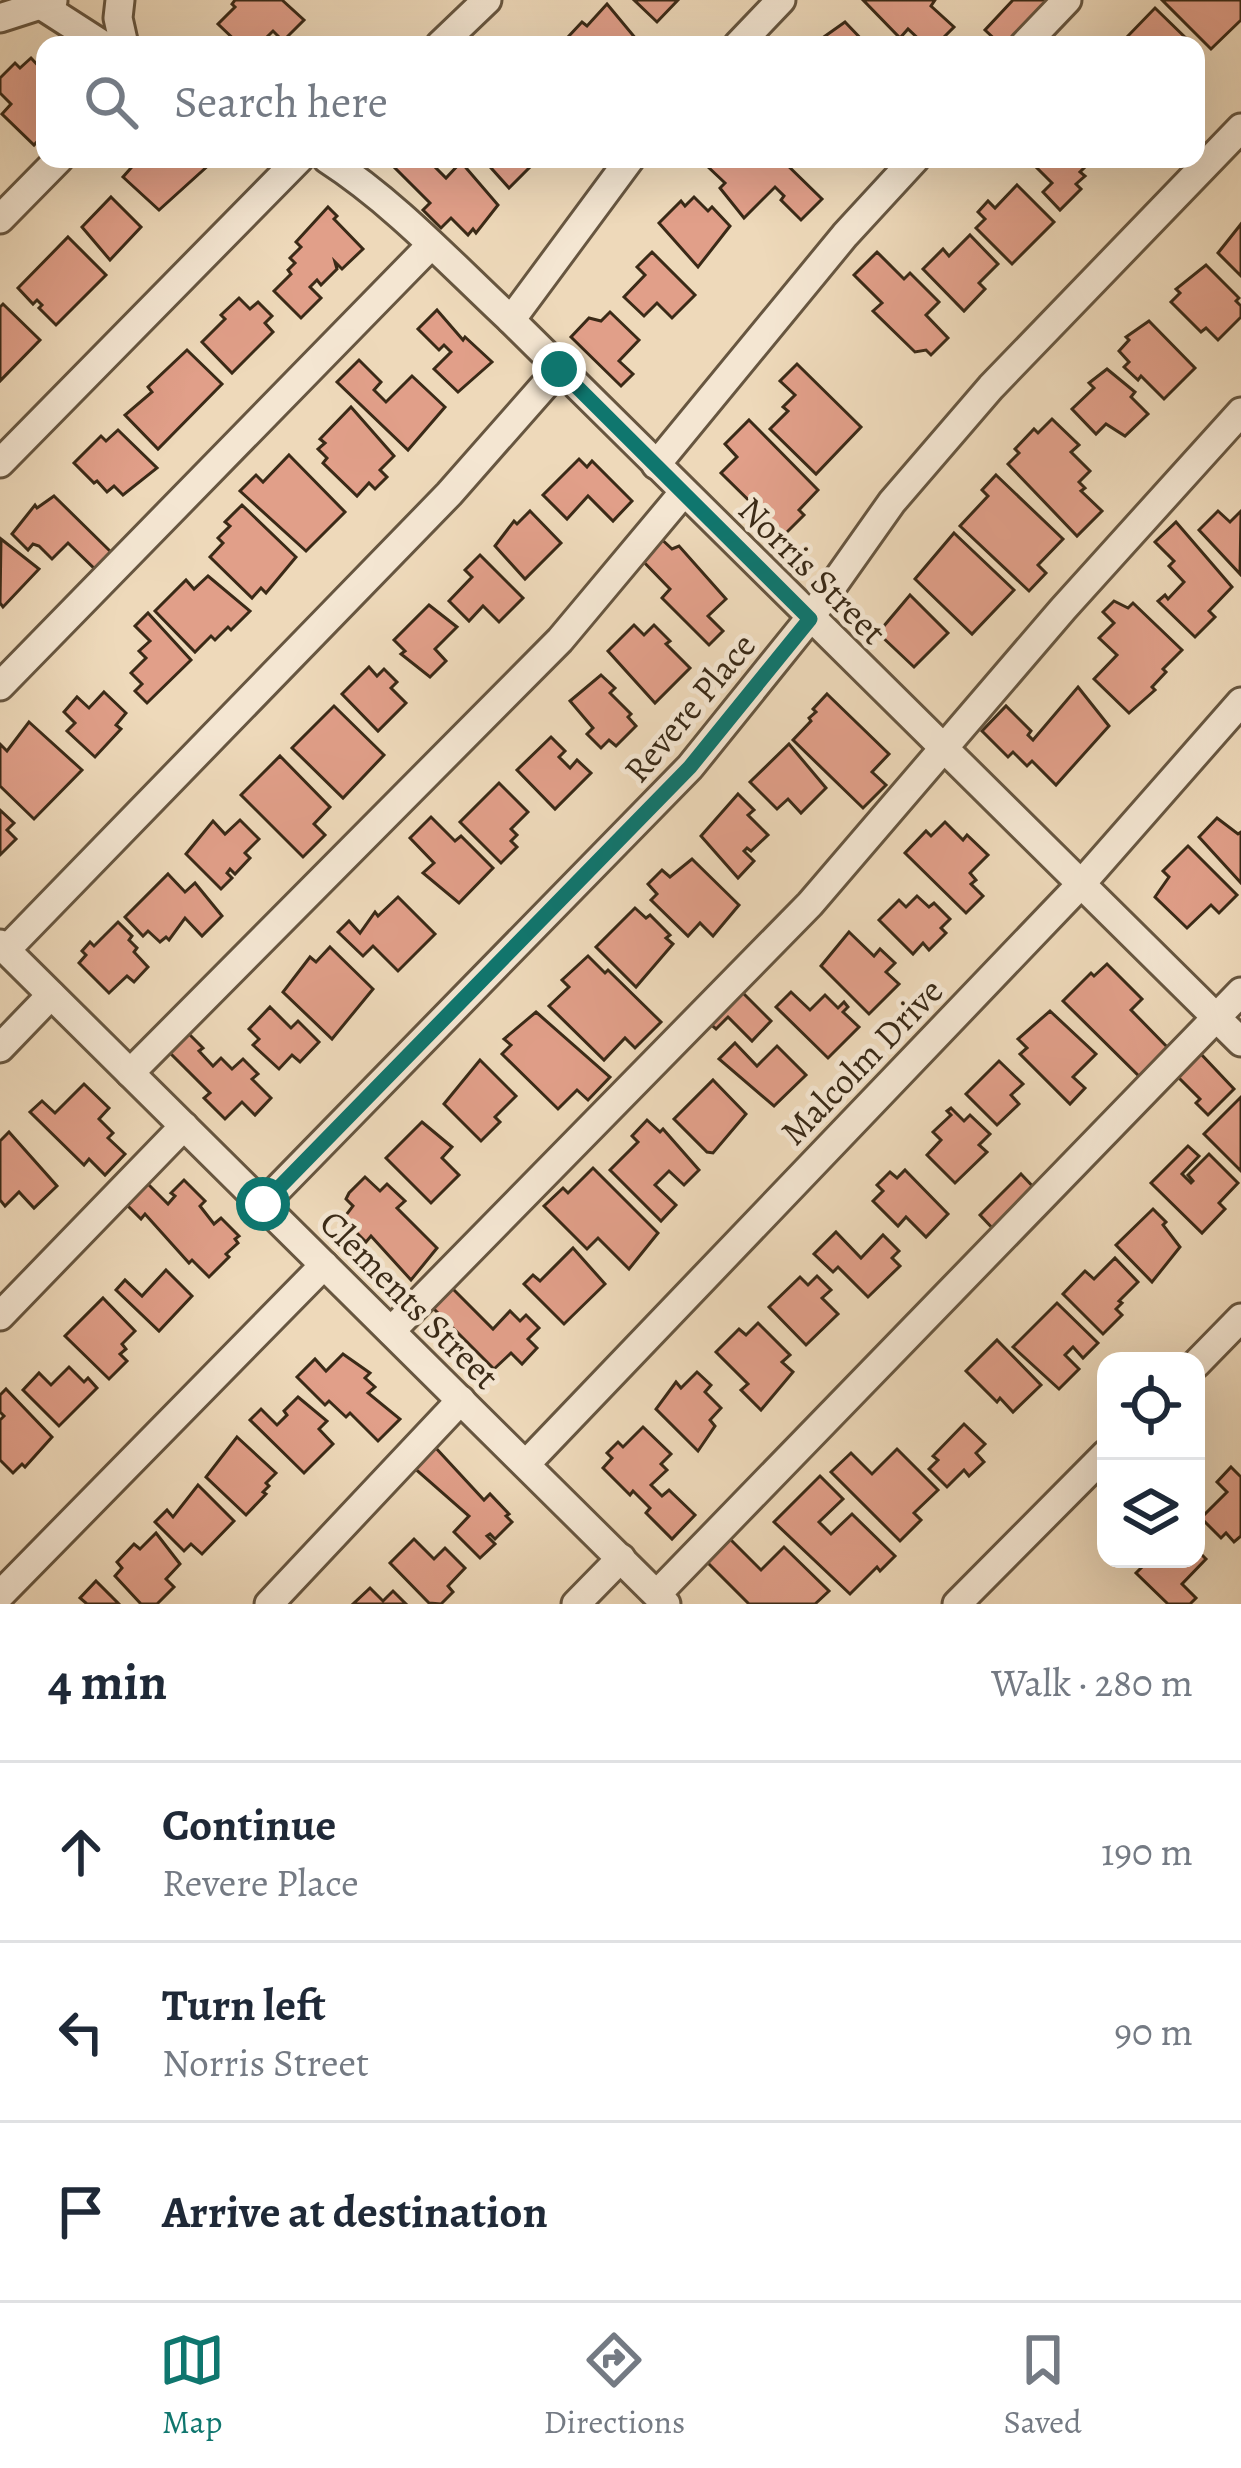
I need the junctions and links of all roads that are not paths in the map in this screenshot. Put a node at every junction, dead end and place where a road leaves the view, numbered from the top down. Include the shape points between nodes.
1 (120, 0) edge
2 (487, 0) edge
3 (781, 0) edge
4 (1067, 0) edge
5 (44, 2) edge
6 (0, 18) edge
7 (91, 36) edge
8 (122, 36) edge
9 (449, 36) edge
10 (747, 36) edge
11 (1033, 36) edge
12 (1241, 128) edge
13 (1205, 165) edge
14 (50, 168) edge
15 (290, 168) edge
16 (342, 168) edge
17 (623, 168) edge
18 (907, 168) edge
19 (1202, 168) edge
20 (0, 219) edge
21 (431, 245) junction
22 (511, 320) junction
23 (559, 369) junction
24 (1241, 412) edge
25 (0, 463) edge
26 (656, 466) junction
27 (683, 493) junction
28 (810, 619) junction
29 (0, 686) edge
30 (1241, 702) edge
31 (944, 750) junction
32 (1081, 884) junction
33 (3, 947) edge
34 (1241, 992) edge
35 (51, 995) junction
36 (1216, 1017) junction
37 (1241, 1042) edge
38 (0, 1048) edge
39 (130, 1073) junction
40 (184, 1126) junction
41 (263, 1204) junction
42 (325, 1265) junction
43 (0, 1316) edge
44 (1241, 1318) edge
45 (391, 1330) junction
46 (1205, 1355) edge
47 (461, 1400) junction
48 (1100, 1460) edge
49 (526, 1465) junction
50 (621, 1558) junction
51 (0, 1595) edge
52 (662, 1599) edge
53 (269, 1604) edge
54 (576, 1604) edge
55 (957, 1604) edge

1 - 8 street
2 - 9 street
3 - 10 street
4 - 11 street
5 - 6 street
5 - 7 street
12 - 13 street, Revere Place
14 - 20 street
15 - 25 street
16 - 21 street, Norris Street
17 - 22 street
18 - 26 street
19 - 28 street, Revere Place via 991,387 892,502
21 - 22 street, Norris Street
21 - 29 street
22 - 23 street, Norris Street
23 - 26 street, Norris Street
23 - 33 street via 449,494
24 - 31 street
26 - 27 street, Norris Street
27 - 28 street, Norris Street
27 - 39 street via 560,640
28 - 31 street, Norris Street
28 - 41 street, Revere Place via 690,767
30 - 32 street, Malcolm Drive
31 - 32 street, Norris Street
31 - 45 street via 810,904
32 - 36 street, Norris Street
32 - 49 street, Malcolm Drive
33 - 35 street, Clements Street
34 - 36 street
35 - 38 street
35 - 39 street, Clements Street
36 - 37 street, Norris Street
36 - 52 street
39 - 40 street, Clements Street
40 - 41 street, Clements Street
40 - 43 street
41 - 42 street, Clements Street
42 - 45 street, Clements Street
42 - 51 street
44 - 46 street
45 - 47 street, Clements Street
47 - 49 street, Clements Street
47 - 53 street
48 - 55 street
49 - 50 street, Clements Street
50 - 52 street, Clements Street
50 - 54 street

